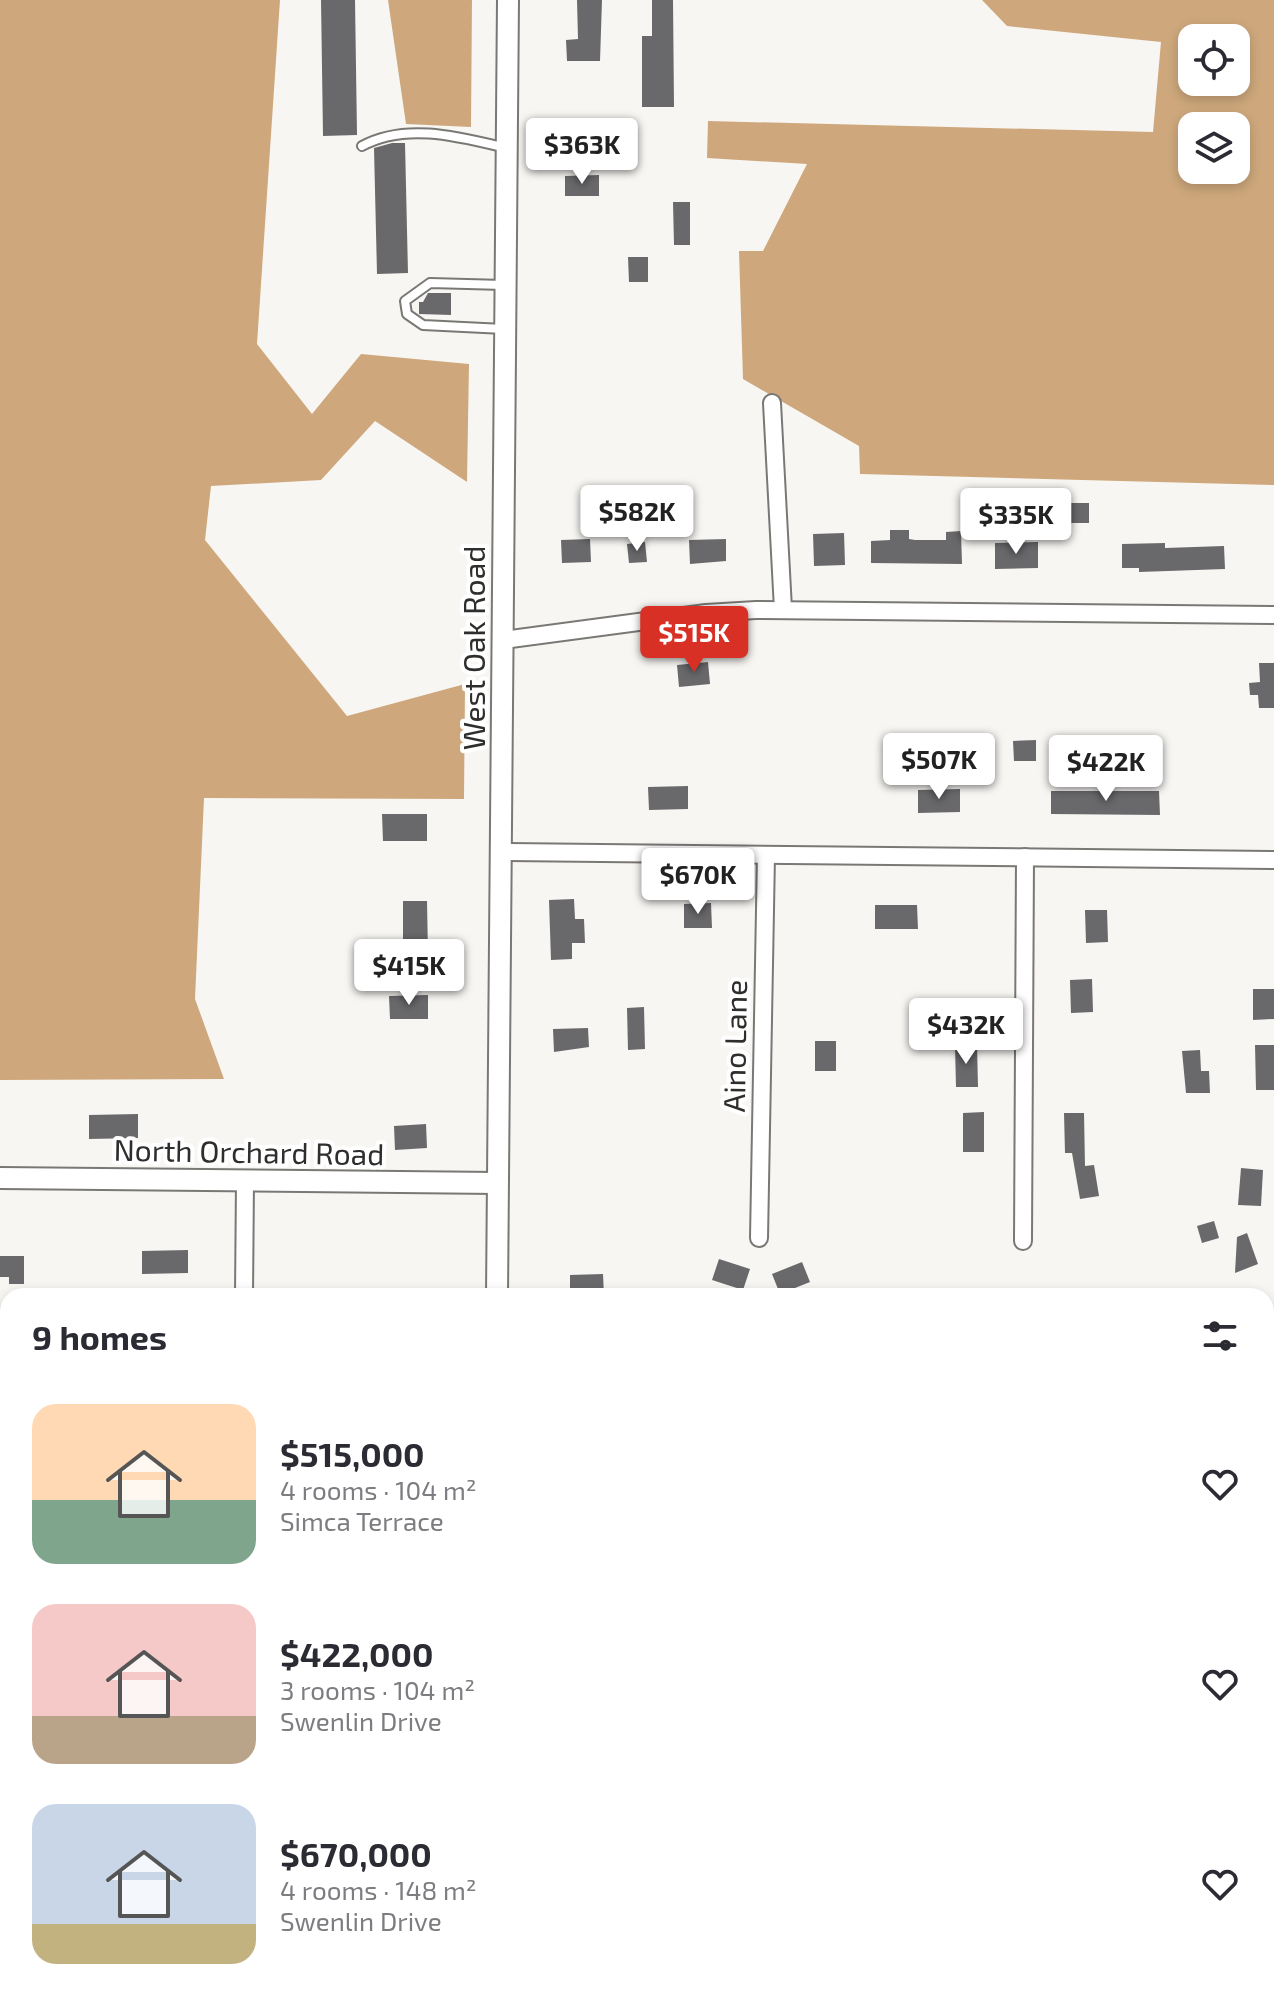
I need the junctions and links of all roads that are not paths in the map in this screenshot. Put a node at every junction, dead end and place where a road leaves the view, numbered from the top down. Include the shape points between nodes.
1 (508, 0) edge
2 (362, 146) dead end
3 (507, 148) junction
4 (505, 285) junction
5 (505, 329) junction
6 (772, 403) dead end
7 (783, 609) junction
8 (1274, 615) edge
9 (503, 640) junction
10 (502, 852) junction
11 (766, 855) junction
12 (1025, 857) junction
13 (1274, 860) edge
14 (0, 1178) edge
15 (245, 1181) junction
16 (497, 1183) junction
17 (759, 1238) dead end
18 (1023, 1241) dead end
19 (244, 1288) edge
20 (497, 1288) edge

1 - 3 street, West Oak Road
2 - 3 lane via 404,133 461,137
3 - 4 street, West Oak Road
4 - 5 street, West Oak Road
4 - 5 lane via 430,283 405,301 407,314 423,325
5 - 9 street, West Oak Road
6 - 7 street
7 - 8 street
7 - 9 street via 706,613
9 - 10 street, West Oak Road
10 - 11 street
10 - 16 street, West Oak Road
11 - 12 street
11 - 17 street, Aino Lane
12 - 13 street
12 - 18 street
14 - 15 street, North Orchard Road
15 - 16 street, North Orchard Road
15 - 19 street
16 - 20 street, West Oak Road

